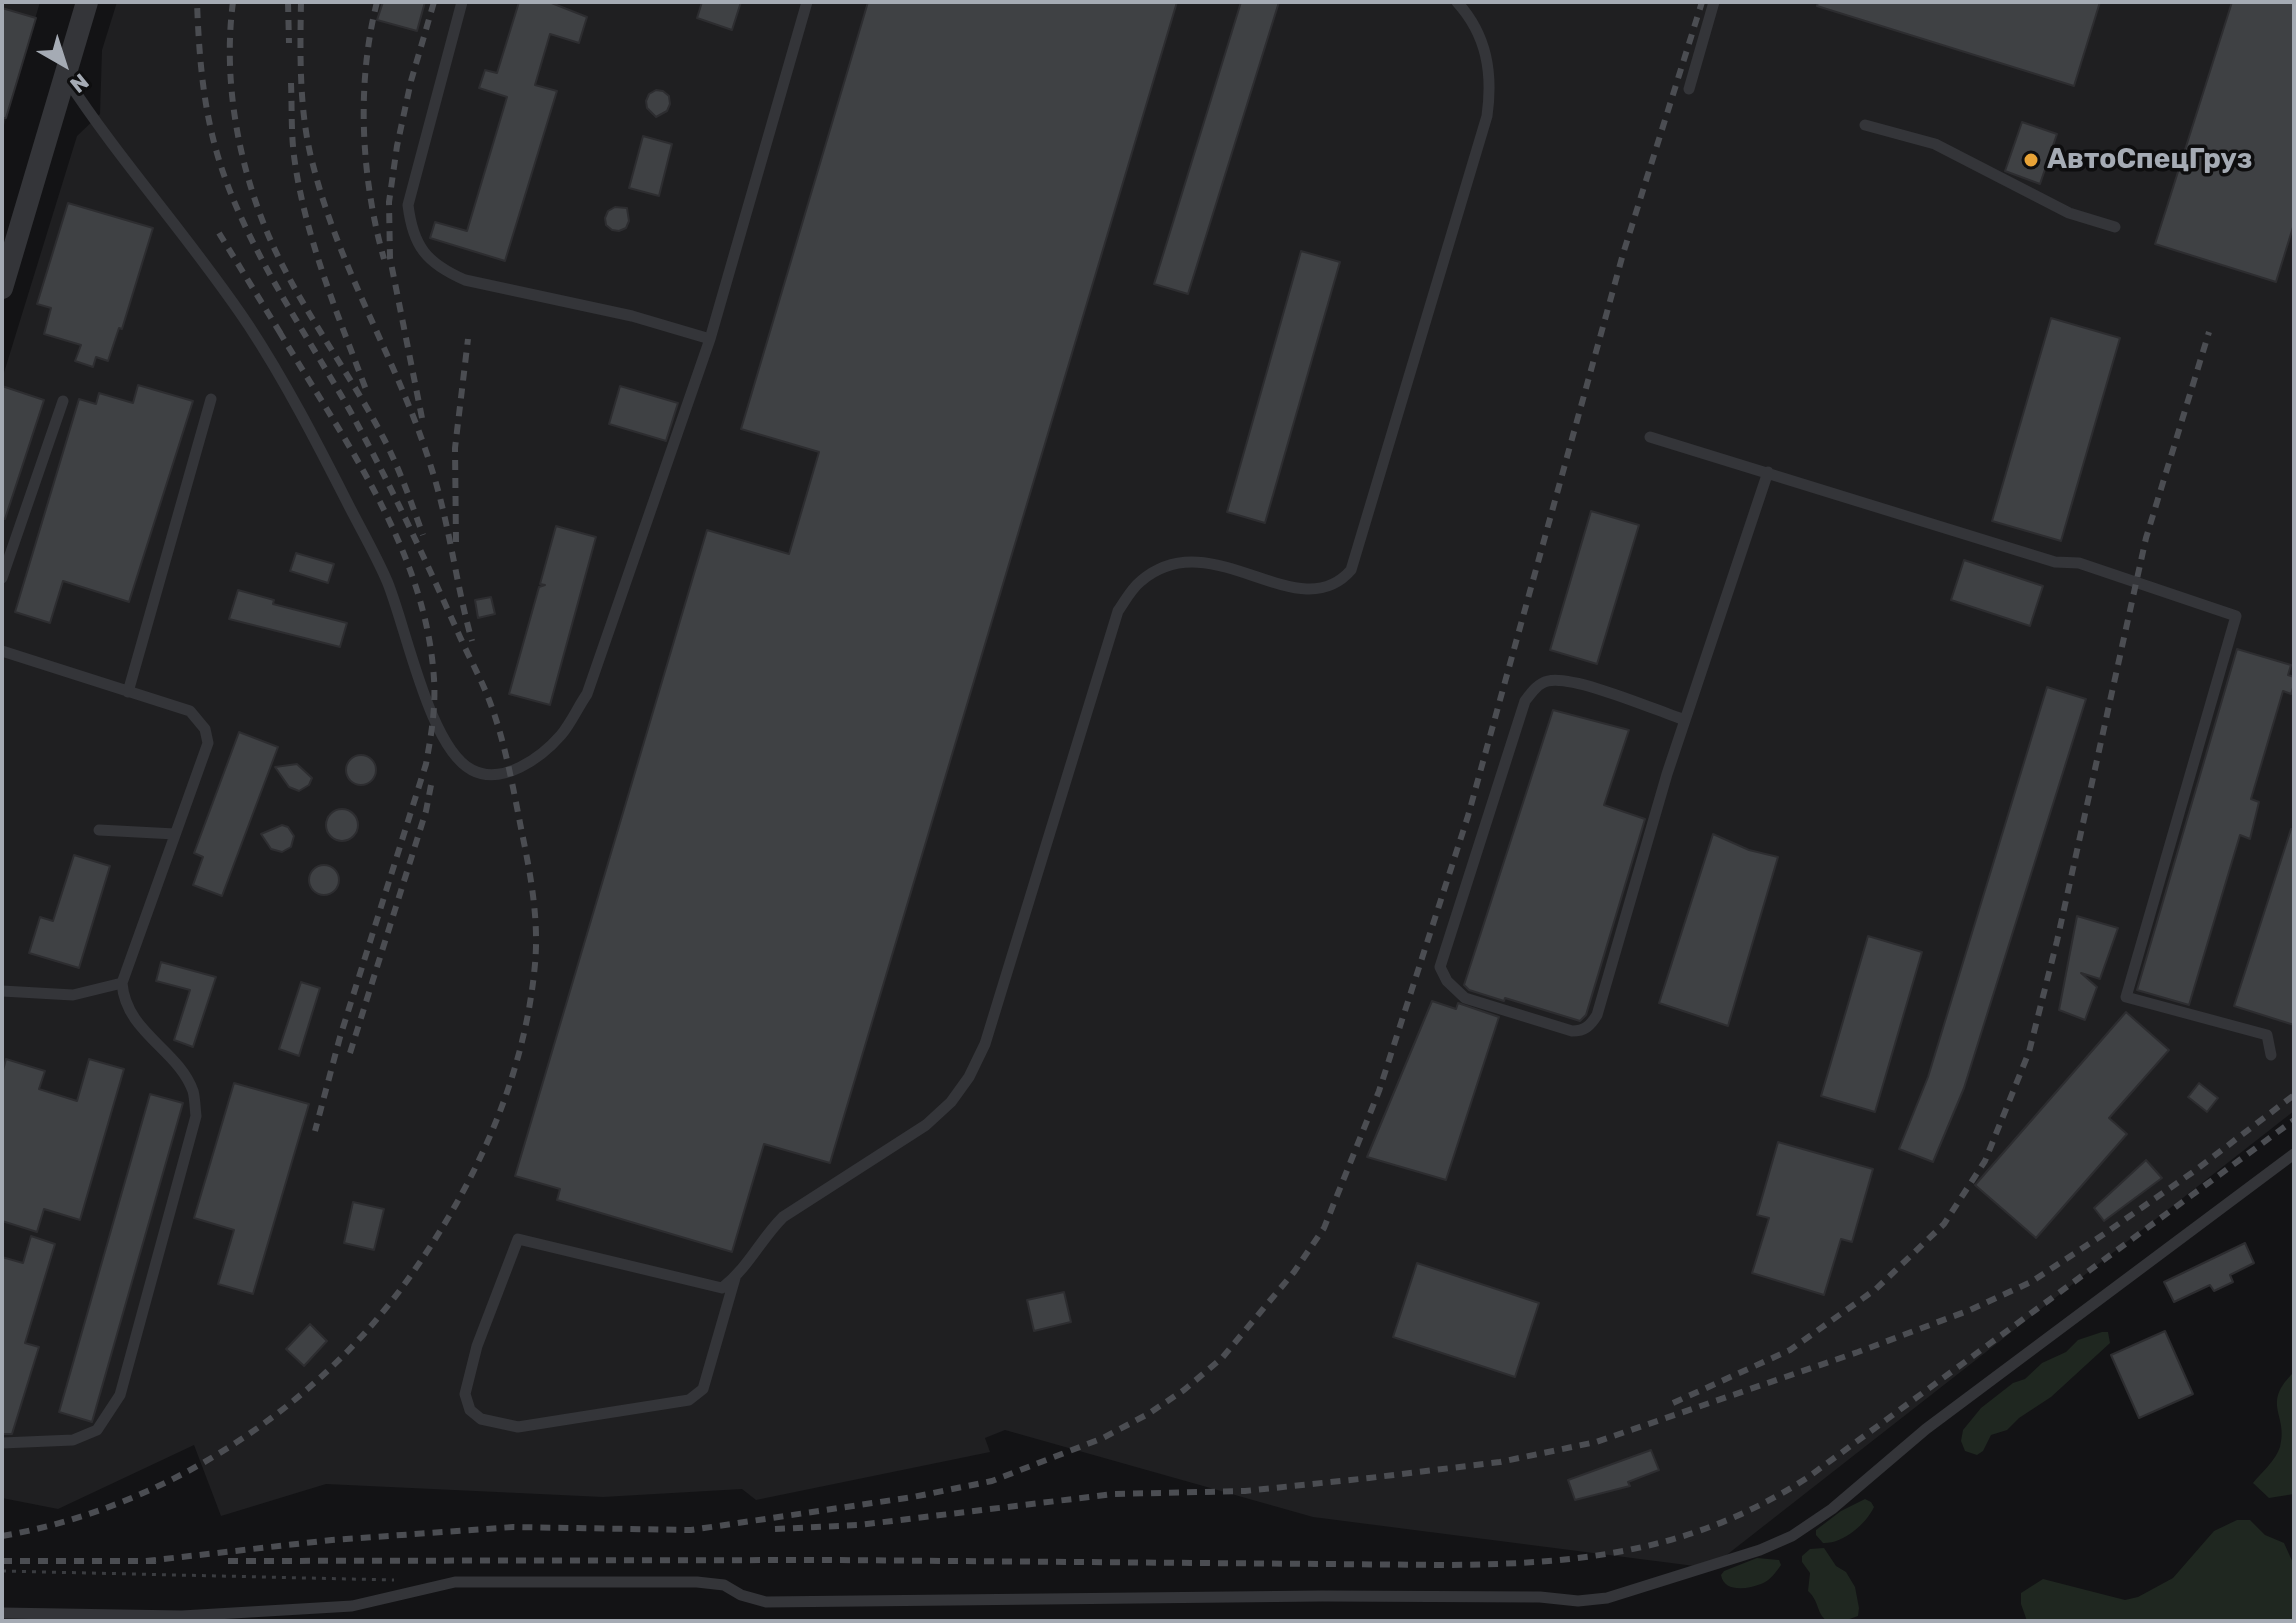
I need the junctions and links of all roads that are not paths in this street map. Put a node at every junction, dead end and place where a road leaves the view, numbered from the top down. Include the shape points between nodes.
1 (87, 2) edge
2 (462, 2) edge
3 (807, 2) edge
4 (1457, 2) edge
5 (1714, 2) edge
6 (65, 77) junction
7 (1689, 89) dead end
8 (1865, 125) dead end
9 (2115, 227) dead end
10 (2, 288) edge
11 (710, 339) junction
12 (211, 399) dead end
13 (63, 401) dead end
14 (1650, 437) dead end
15 (1768, 472) junction
16 (2, 578) edge
17 (2, 651) edge
18 (128, 692) junction
19 (1685, 720) junction
20 (99, 830) dead end
21 (175, 834) junction
22 (122, 983) junction
23 (2, 991) edge
24 (2271, 1055) dead end
25 (2294, 1154) edge
26 (735, 1278) junction
27 (2, 1443) edge
28 (2, 1613) edge

1 - 6 street
2 - 11 lane via 408,205 411,227 427,257 465,280 632,316
3 - 11 lane
4 - 26 lane via 1484,45 1491,89 1487,116 1351,570 1335,584 1310,591 1209,562 1187,561 1137,584 1118,611 985,1044 969,1077 926,1125 783,1217
5 - 7 lane
6 - 10 street
6 - 11 lane via 274,366 386,580 433,720 453,755 482,775 510,772 539,755 561,735 587,694
8 - 9 lane via 1935,144 2069,213
12 - 18 lane
13 - 16 lane
14 - 15 lane
15 - 19 lane
15 - 24 lane via 2055,562 2079,563 2236,616 2126,997 2267,1035
17 - 18 lane
18 - 21 lane via 190,711 205,729 208,743
19 - 19 lane via 1591,1025 1572,1031 1454,990 1440,967 1525,701 1534,689 1546,681 1568,680
20 - 21 lane
21 - 22 lane
22 - 23 lane via 73,995
22 - 27 lane via 127,1011 175,1064 192,1091 196,1116 120,1395 97,1430 73,1440
25 - 28 lane via 1926,1429 1792,1536 1607,1598 766,1602 724,1585 697,1582 475,1582 423,1588 352,1606 182,1616
26 - 26 lane via 722,1288 518,1239 477,1346 465,1394 470,1410 481,1419 518,1427 689,1400 703,1389

